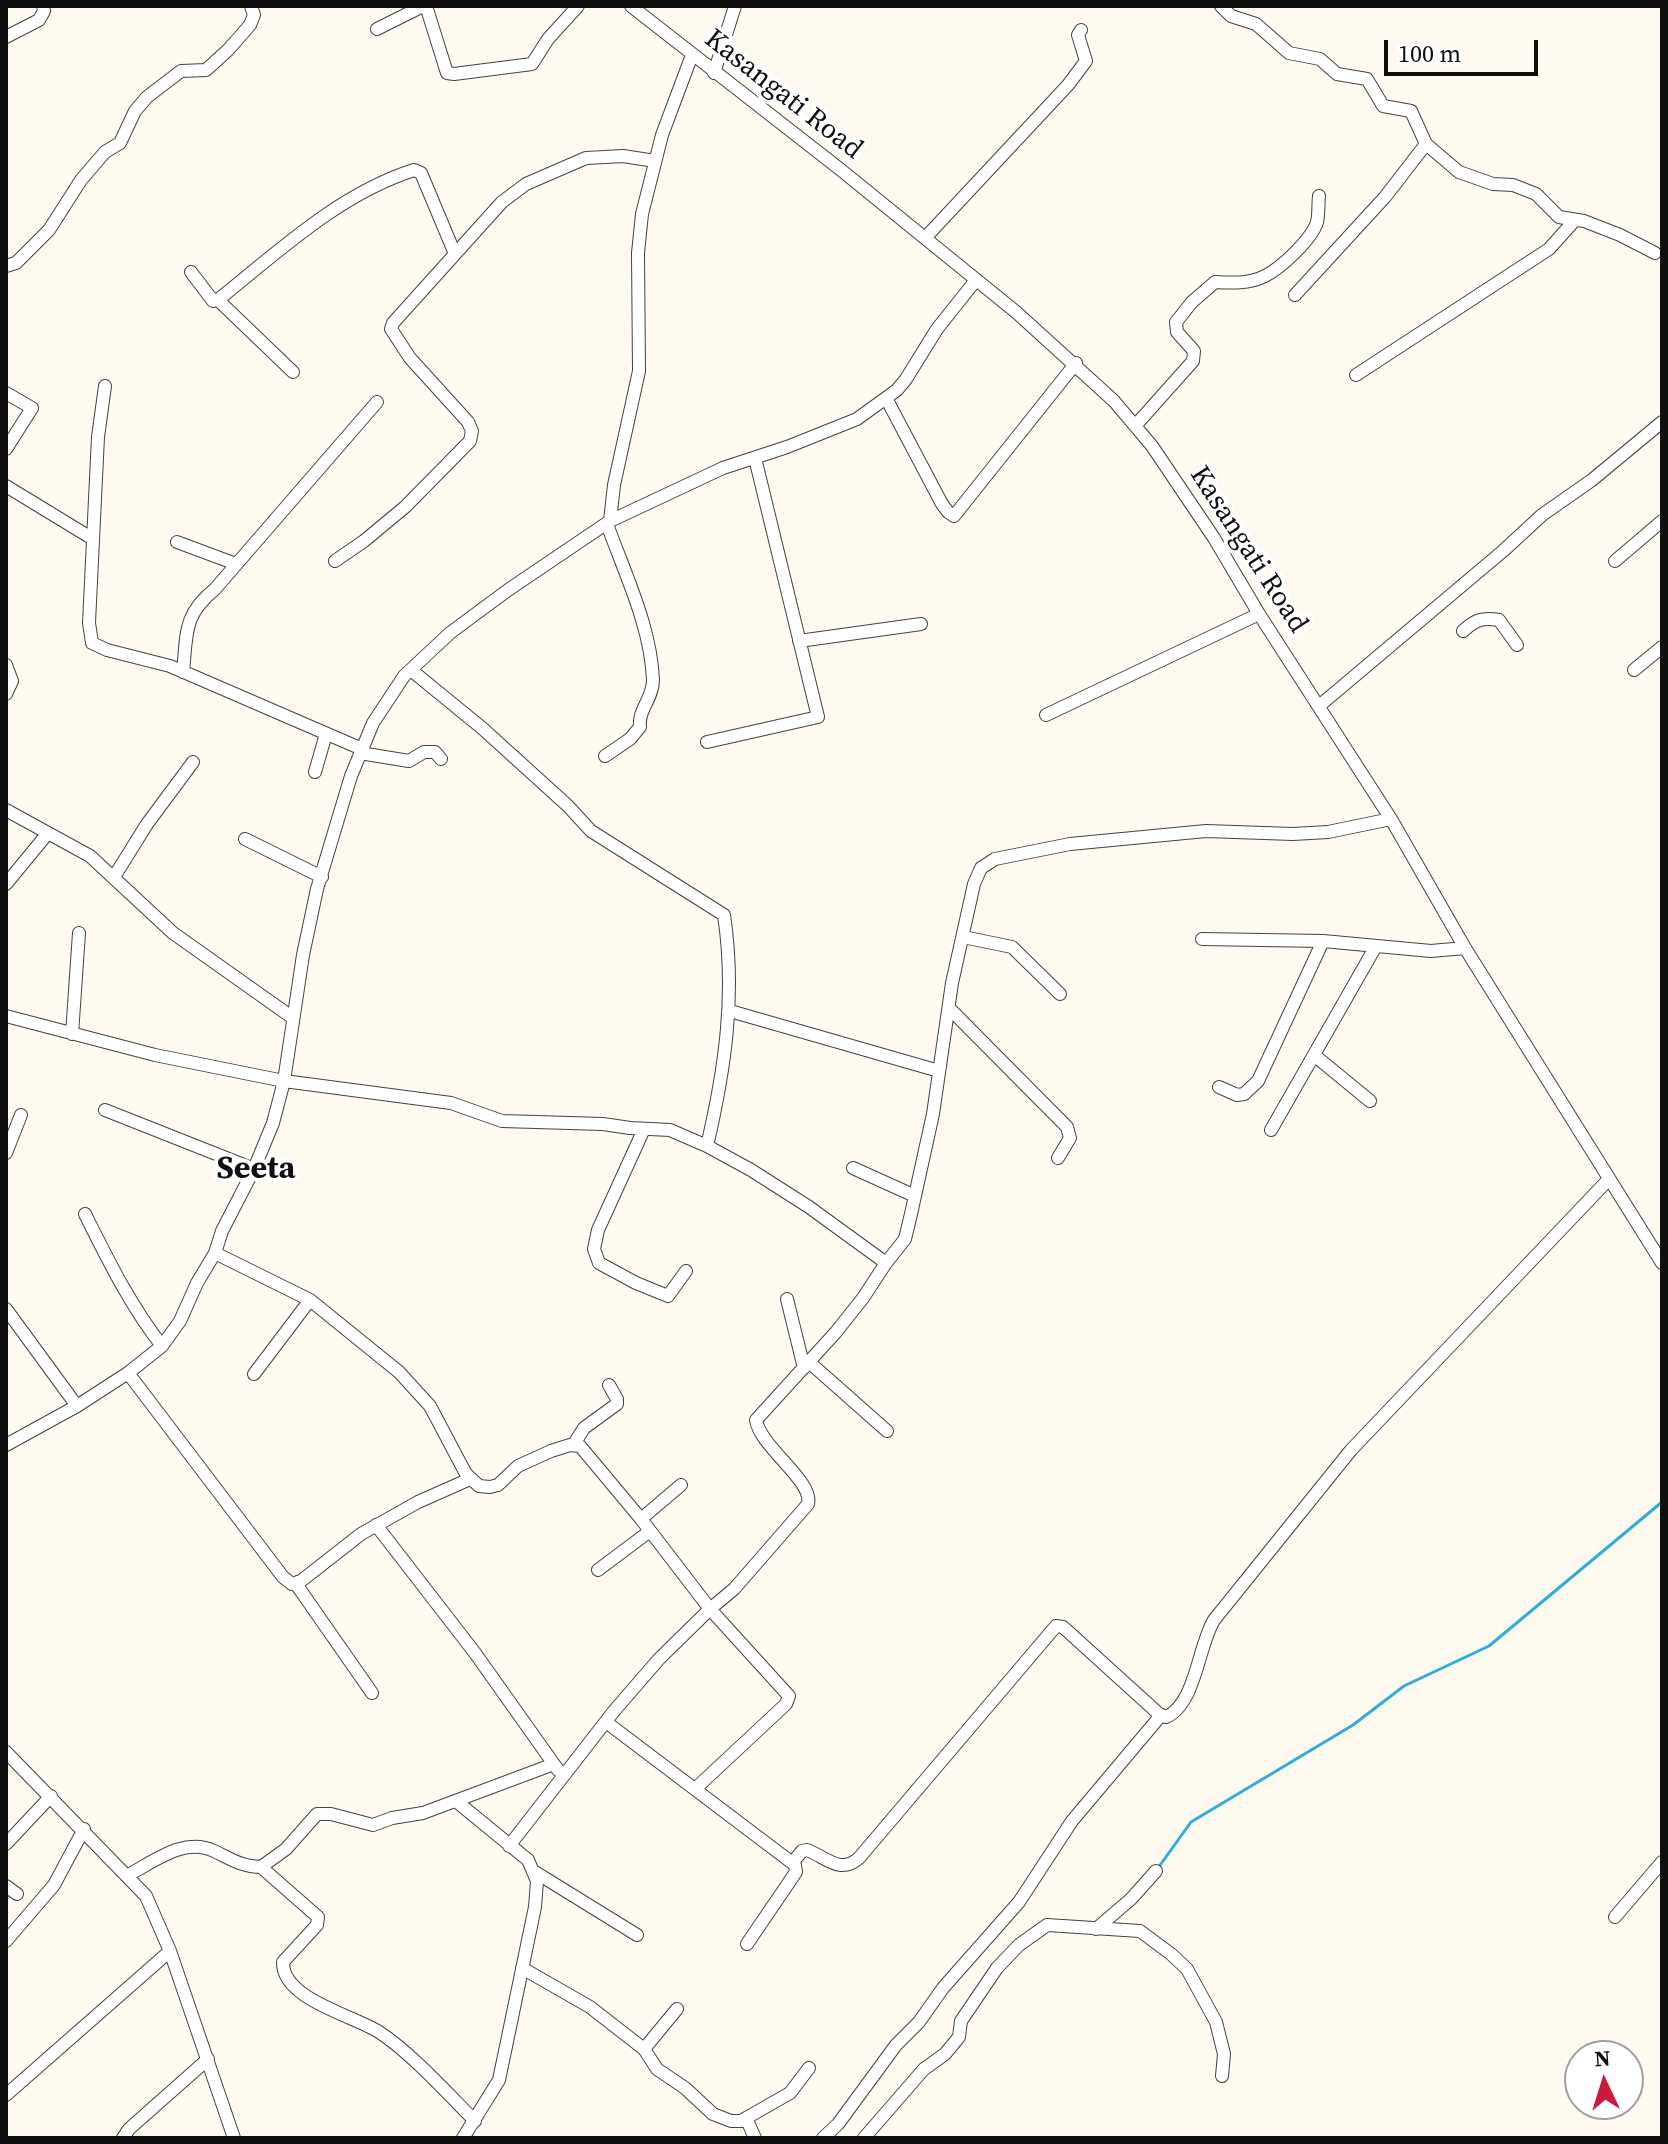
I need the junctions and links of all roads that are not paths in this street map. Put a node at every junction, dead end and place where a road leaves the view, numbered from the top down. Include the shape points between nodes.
1 (43, 6) edge
2 (251, 6) edge
3 (578, 6) edge
4 (631, 6) edge
5 (735, 6) edge
6 (1221, 6) edge
7 (377, 29) dead end
8 (1081, 30) dead end
9 (6, 37) edge
10 (692, 55) junction
11 (714, 73) junction
12 (1426, 144) junction
13 (655, 161) junction
14 (1319, 196) dead end
15 (1575, 220) junction
16 (925, 238) junction
17 (1655, 253) dead end
18 (455, 254) junction
19 (6, 266) edge
20 (191, 272) dead end
21 (976, 280) junction
22 (1295, 295) dead end
23 (218, 300) junction
24 (1076, 363) junction
25 (293, 372) dead end
26 (1356, 375) dead end
27 (105, 386) dead end
28 (6, 393) edge
29 (886, 398) junction
30 (377, 402) dead end
31 (1662, 422) edge
32 (1135, 426) junction
33 (6, 449) edge
34 (755, 458) junction
35 (6, 486) edge
36 (1662, 521) edge
37 (608, 523) junction
38 (93, 539) junction
39 (177, 542) dead end
40 (335, 561) dead end
41 (1615, 561) dead end
42 (236, 564) junction
43 (1259, 614) junction
44 (921, 624) dead end
45 (1463, 631) dead end
46 (799, 641) junction
47 (1517, 645) dead end
48 (1662, 647) edge
49 (6, 665) edge
50 (411, 670) junction
51 (1634, 670) dead end
52 (183, 672) junction
53 (6, 694) edge
54 (1319, 706) junction
55 (1046, 715) dead end
56 (326, 734) junction
57 (707, 742) dead end
58 (361, 751) junction
59 (605, 756) dead end
60 (441, 759) dead end
61 (193, 762) dead end
62 (315, 772) dead end
63 (6, 810) edge
64 (1391, 819) junction
65 (48, 833) junction
66 (245, 839) dead end
67 (114, 877) junction
68 (322, 877) junction
69 (6, 884) edge
70 (79, 933) dead end
71 (963, 937) junction
72 (1202, 939) dead end
73 (1323, 941) junction
74 (1376, 946) junction
75 (1465, 948) junction
76 (1060, 994) dead end
77 (949, 1008) junction
78 (730, 1011) junction
79 (6, 1016) edge
80 (293, 1018) junction
81 (72, 1034) junction
82 (1314, 1055) junction
83 (939, 1071) junction
84 (284, 1081) junction
85 (1219, 1087) dead end
86 (1370, 1101) dead end
87 (105, 1110) dead end
88 (21, 1115) dead end
89 (644, 1129) junction
90 (1271, 1130) dead end
91 (707, 1146) junction
92 (6, 1153) edge
93 (1058, 1158) dead end
94 (853, 1168) dead end
95 (254, 1169) junction
96 (1609, 1179) junction
97 (915, 1196) junction
98 (85, 1214) dead end
99 (215, 1253) junction
100 (886, 1263) junction
101 (1662, 1263) edge
102 (686, 1271) dead end
103 (787, 1299) dead end
104 (310, 1300) junction
105 (6, 1309) edge
106 (162, 1346) junction
107 (807, 1365) junction
108 (128, 1373) junction
109 (254, 1374) dead end
110 (609, 1385) dead end
111 (77, 1406) junction
112 (887, 1431) dead end
113 (574, 1444) junction
114 (6, 1445) edge
115 (470, 1479) junction
116 (681, 1485) dead end
117 (641, 1519) junction
118 (376, 1525) junction
119 (650, 1531) junction
120 (598, 1570) dead end
121 (296, 1584) junction
122 (710, 1609) junction
123 (372, 1693) dead end
124 (1159, 1714) junction
125 (606, 1722) junction
126 (6, 1752) edge
127 (554, 1764) junction
128 (563, 1777) junction
129 (695, 1789) junction
130 (51, 1796) junction
131 (456, 1801) junction
132 (84, 1829) junction
133 (6, 1844) edge
134 (509, 1846) junction
135 (793, 1862) junction
136 (1662, 1862) edge
137 (261, 1867) junction
138 (1156, 1871) dead end
139 (535, 1872) junction
140 (128, 1875) junction
141 (6, 1886) edge
142 (17, 1894) dead end
143 (1615, 1917) dead end
144 (1096, 1929) junction
145 (637, 1935) dead end
146 (6, 1941) edge
147 (747, 1944) dead end
148 (170, 1951) junction
149 (522, 1968) junction
150 (677, 2009) dead end
151 (644, 2049) junction
152 (208, 2059) junction
153 (809, 2068) dead end
154 (1222, 2076) dead end
155 (6, 2095) edge
156 (746, 2118) junction
157 (475, 2121) junction
158 (123, 2138) edge
159 (234, 2138) edge
160 (463, 2138) edge
161 (755, 2138) edge
162 (823, 2138) edge
163 (864, 2138) edge

1 - 9 street via 39,20
2 - 19 street via 250,25 228,50 206,70 181,71 147,97 120,143 81,180 49,230 16,263
3 - 7 street via 536,61 513,68 447,73 423,6
4 - 10 street, Kasangati Road
5 - 11 street
6 - 12 street via 1231,16 1256,24 1289,53 1320,59 1337,74 1367,79 1383,106 1411,111
8 - 16 street via 1086,61 1068,85
10 - 11 street, Kasangati Road
10 - 13 street
11 - 16 street, Kasangati Road
12 - 15 street via 1459,172 1536,194 1559,217
12 - 22 street
13 - 18 street via 586,158 526,184 502,202
13 - 37 street via 638,253 639,371
14 - 32 street via 1317,223 1287,258 1264,276 1241,283 1215,282 1176,322 1177,332 1194,351 1193,361
15 - 17 street
15 - 26 street via 1549,249
16 - 21 street, Kasangati Road
18 - 23 street via 421,173 411,171 360,192
18 - 40 street via 391,329 468,422 470,441 405,507
20 - 23 street via 213,301
21 - 24 street, Kasangati Road
21 - 29 street via 906,379
23 - 25 street
24 - 29 street via 954,516 942,504
24 - 32 street, Kasangati Road
27 - 38 street
28 - 33 street via 32,408
29 - 34 street via 857,419
30 - 42 street
31 - 54 street via 1542,515
32 - 43 street, Kasangati Road via 1214,538
34 - 37 street
34 - 46 street
35 - 38 street
36 - 41 street
37 - 50 street via 450,633
37 - 59 street via 642,621 653,679 640,727
38 - 52 street via 92,643
39 - 42 street
42 - 52 street via 191,615
43 - 54 street, Kasangati Road
43 - 55 street
44 - 46 street
45 - 47 street via 1476,620 1499,620
46 - 57 street via 818,717
48 - 51 street
49 - 53 street via 12,681
50 - 58 street via 373,723
50 - 78 street via 591,831 724,915
52 - 56 street
54 - 64 street, Kasangati Road
56 - 58 street
56 - 62 street
58 - 60 street via 409,761 435,752
58 - 68 street
61 - 67 street
63 - 65 street
64 - 71 street via 1328,832 1158,835 995,859 981,868 974,884
64 - 75 street, Kasangati Road
65 - 67 street via 90,856
65 - 69 street
66 - 68 street
67 - 80 street via 173,933
68 - 80 street
70 - 81 street
71 - 76 street via 1012,947
71 - 77 street
72 - 73 street
73 - 74 street
73 - 85 street via 1258,1081 1244,1094
74 - 75 street
74 - 82 street
75 - 96 street, Kasangati Road
77 - 83 street
77 - 93 street via 1067,1127 1070,1138
78 - 83 street
78 - 91 street
79 - 81 street
80 - 84 street
81 - 84 street
82 - 86 street
82 - 90 street
83 - 97 street
84 - 89 street via 451,1103 502,1121
84 - 95 street
87 - 95 street
88 - 92 street
89 - 91 street via 670,1130
89 - 102 street via 594,1249 599,1263 668,1296
91 - 100 street via 809,1207
94 - 97 street
95 - 99 street
96 - 101 street, Kasangati Road
96 - 124 street via 1351,1450 1214,1620 1192,1684 1173,1714
97 - 100 street via 905,1239
98 - 106 street via 119,1282
99 - 104 street
99 - 106 street
100 - 107 street
103 - 107 street
104 - 109 street
104 - 115 street via 399,1372 430,1406
105 - 111 street
106 - 108 street
107 - 112 street
107 - 122 street via 756,1424 810,1500 734,1589
108 - 111 street
108 - 121 street via 283,1577
110 - 113 street via 617,1404 584,1428
111 - 114 street
113 - 115 street via 518,1466 498,1485 484,1487
113 - 117 street
115 - 118 street
116 - 117 street
117 - 119 street
118 - 121 street
118 - 127 street
119 - 120 street
119 - 122 street
121 - 123 street
122 - 125 street
122 - 129 street via 789,1696
124 - 135 street via 1056,1626 852,1865 837,1866 807,1850
124 - 162 street via 1072,1821 1019,1902
125 - 128 street
125 - 129 street
126 - 130 street
127 - 128 street
127 - 131 street
128 - 134 street
129 - 135 street
130 - 132 street
130 - 133 street
131 - 134 street
131 - 137 street via 373,1825 317,1814 286,1849
132 - 140 street
132 - 146 street via 54,1885
134 - 139 street
135 - 147 street via 796,1872
136 - 143 street
137 - 140 street via 239,1865 193,1846
137 - 157 street via 318,1917 317,1925 283,1962 289,1983 378,2031
138 - 144 street
139 - 145 street
139 - 149 street via 535,1907
140 - 148 street via 146,1896
141 - 142 street
144 - 154 street via 1140,1931 1187,1969 1216,2022 1224,2054
144 - 163 street via 1047,1925 1019,1945 979,1992 961,2021 959,2037
148 - 152 street
148 - 155 street
149 - 151 street via 590,2007
149 - 157 street via 499,2080
150 - 151 street
151 - 156 street via 657,2069 713,2114 731,2121
152 - 158 street
152 - 159 street
153 - 156 street via 790,2093
156 - 161 street
157 - 160 street

